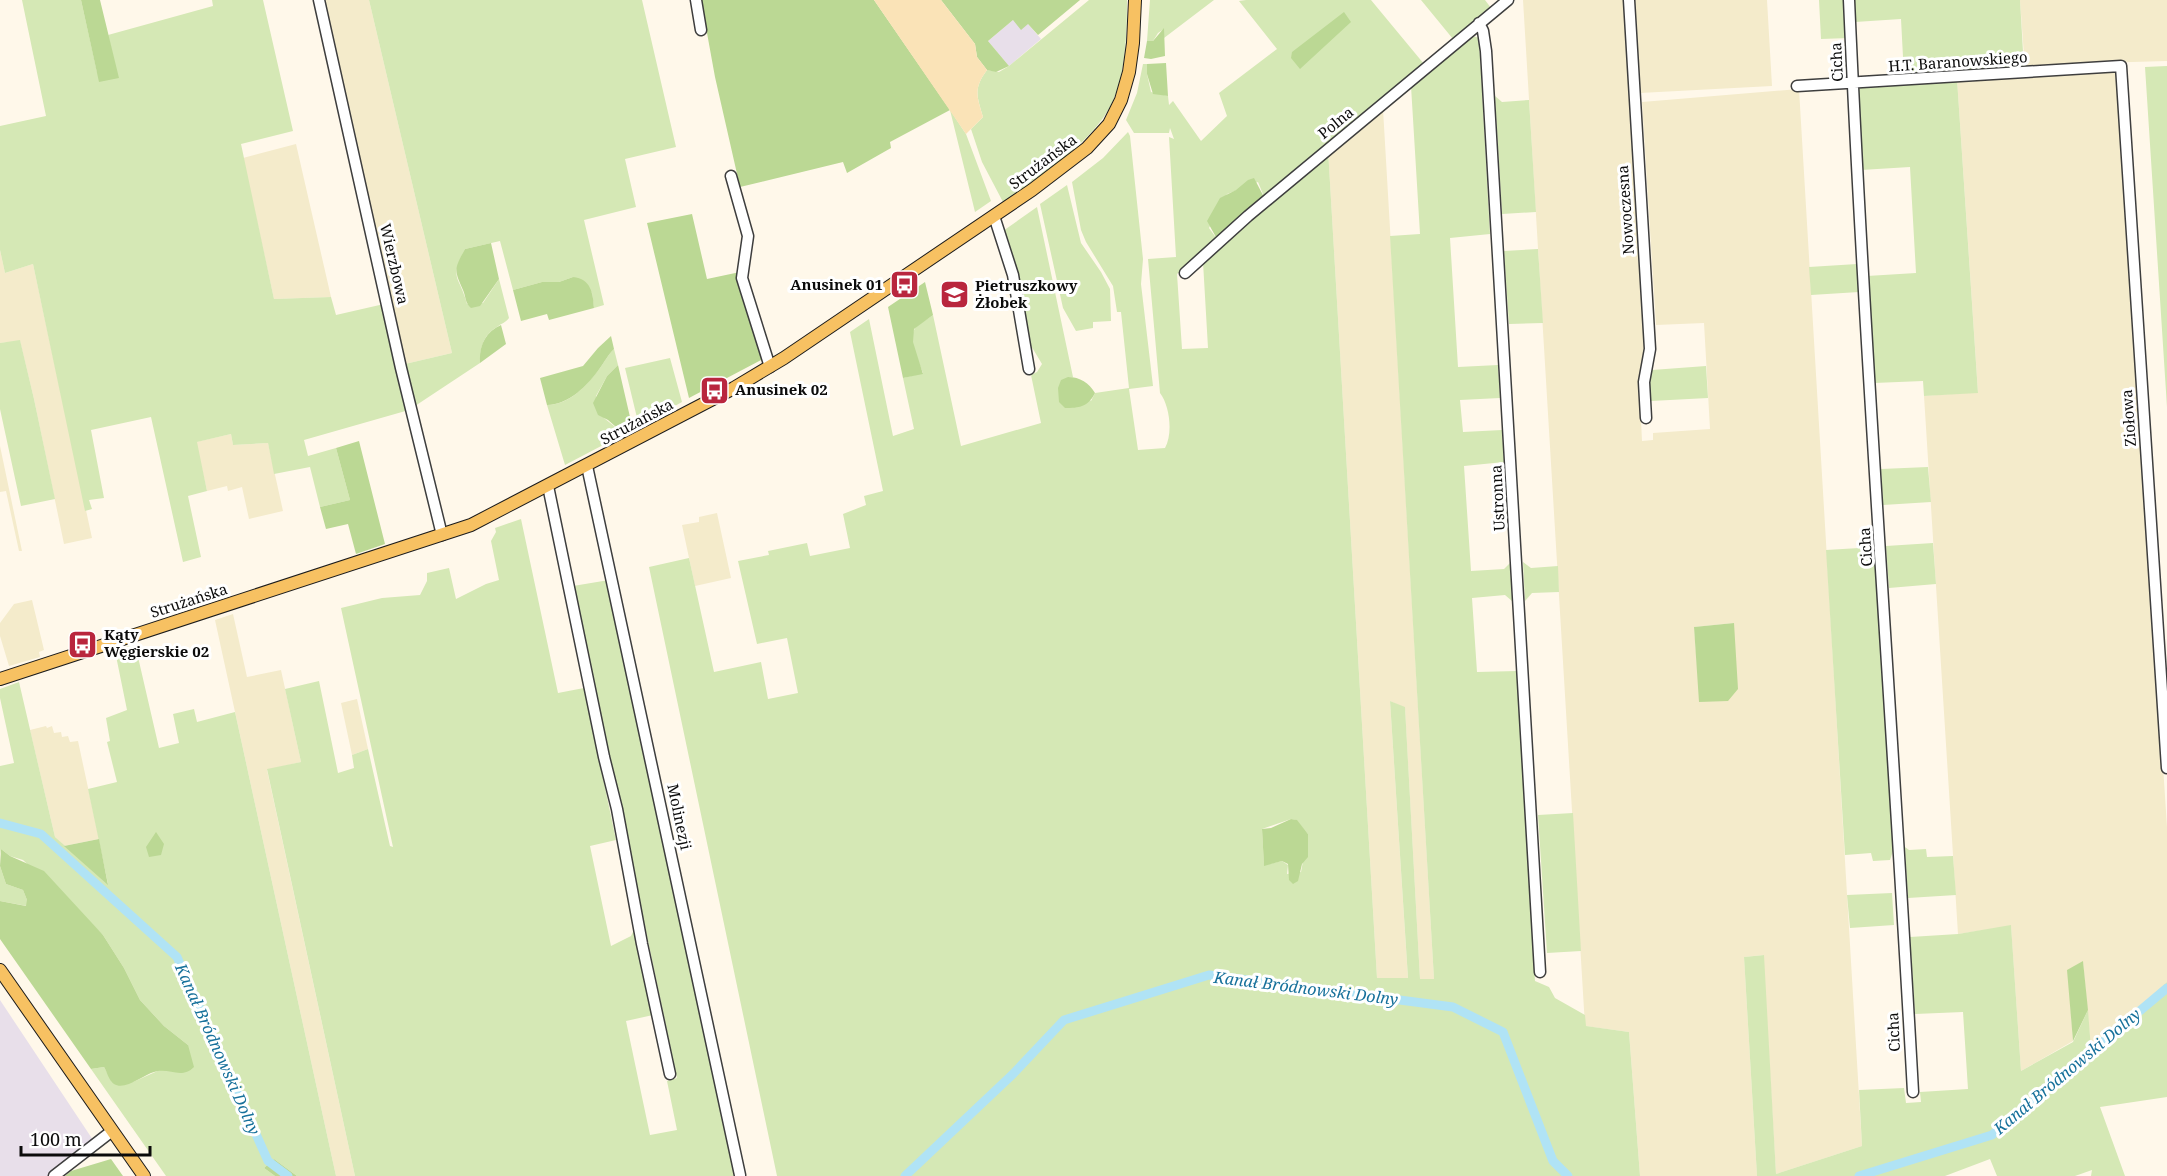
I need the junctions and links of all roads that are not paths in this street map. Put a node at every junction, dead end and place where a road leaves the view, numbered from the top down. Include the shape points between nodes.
1 (319, 0) edge
2 (696, 0) edge
3 (1135, 0) edge
4 (1508, 0) edge
5 (1629, 0) edge
6 (1849, 0) edge
7 (1479, 23) junction
8 (701, 30) dead end
9 (2121, 66) joint
10 (1853, 83) junction
11 (1797, 86) dead end
12 (731, 176) dead end
13 (994, 216) junction
14 (1185, 273) dead end
15 (770, 367) junction
16 (1029, 369) dead end
17 (1646, 418) dead end
18 (587, 466) junction
19 (548, 486) junction
20 (442, 535) junction
21 (0, 679) edge
22 (2167, 768) edge
23 (0, 970) edge
24 (1540, 972) dead end
25 (670, 1074) dead end
26 (1912, 1092) dead end
27 (112, 1131) junction
28 (740, 1175) edge
29 (54, 1176) edge
30 (144, 1176) edge

1 - 20 street, Wierzbowa
2 - 8 street
3 - 13 main road, Strużańska via 1130,72 1122,100 1109,124 1062,169
4 - 7 street, Polna
5 - 17 street, Nowoczesna via 1650,350 1644,382
6 - 10 street, Cicha
7 - 14 street, Polna
7 - 24 street, Ustronna via 1486,51
9 - 10 street, H.T. Baranowskiego
9 - 22 street, Ziołowa
10 - 11 street, H.T. Baranowskiego
10 - 26 street, Cicha
12 - 15 street via 748,236 742,278
13 - 15 main road, Strużańska
13 - 16 street via 1013,275
15 - 18 main road, Strużańska
18 - 19 main road, Strużańska
18 - 28 street, Molinezji
19 - 20 main road, Strużańska via 471,525
19 - 25 street
20 - 21 main road, Strużańska
23 - 27 main road
27 - 29 street
27 - 30 main road

